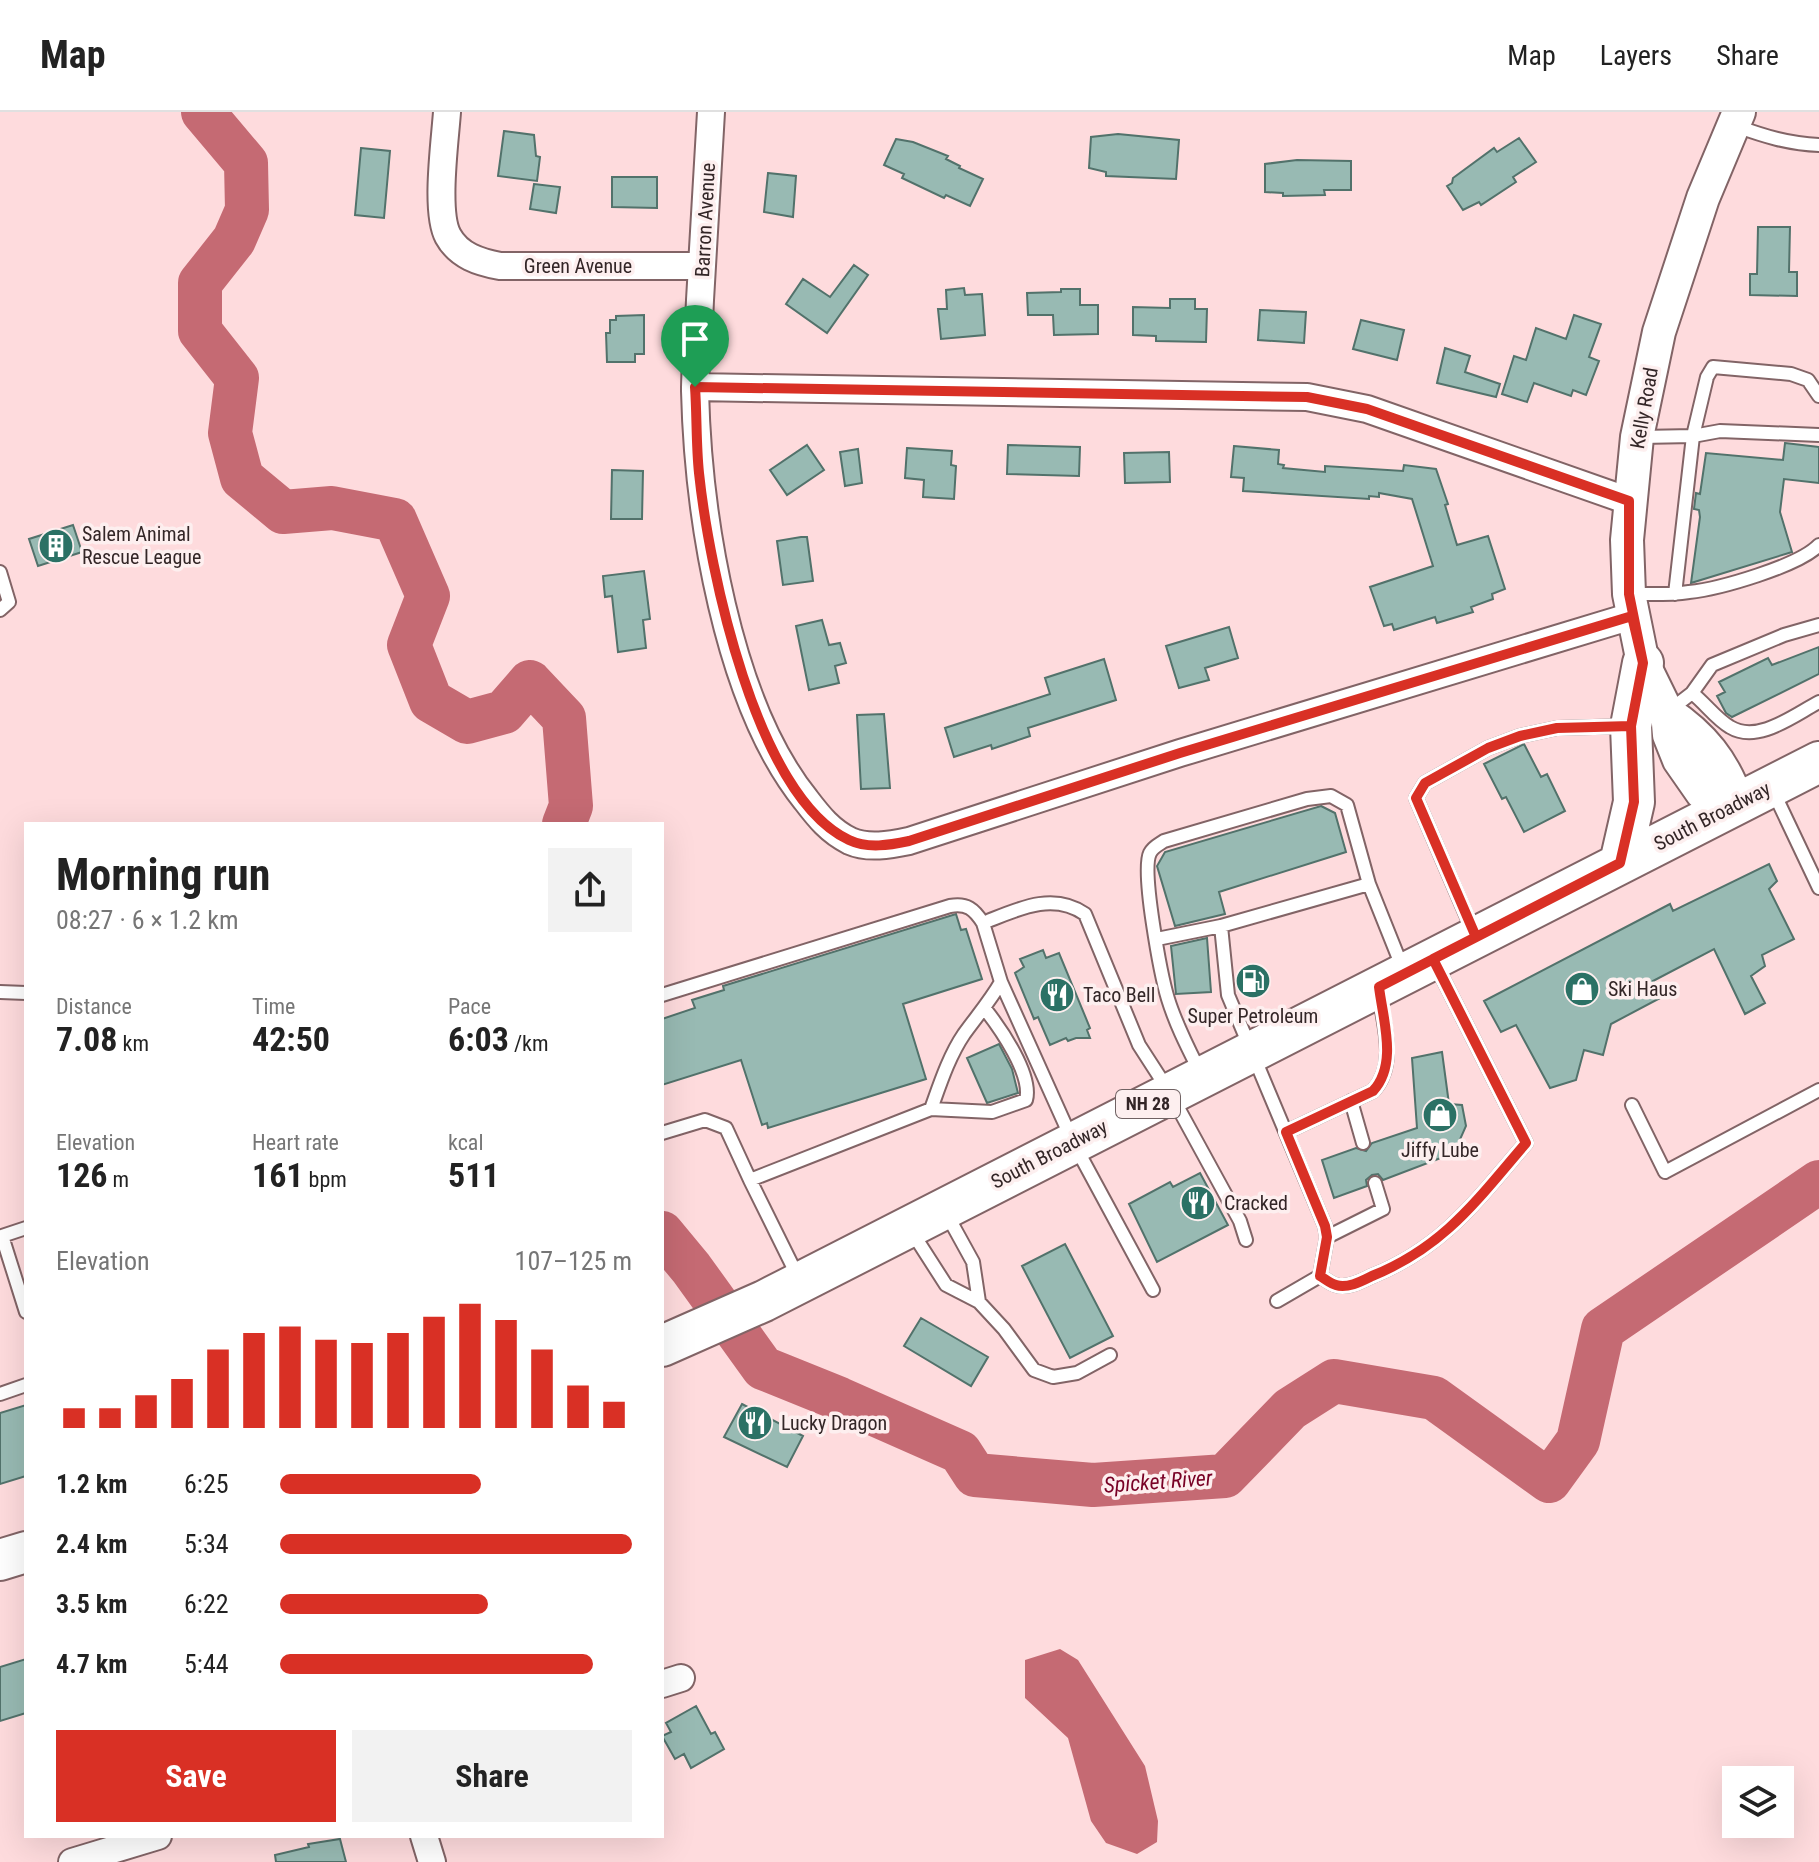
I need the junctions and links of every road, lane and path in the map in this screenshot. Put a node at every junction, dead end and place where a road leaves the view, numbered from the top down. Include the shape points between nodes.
1 (447, 112) edge
2 (711, 112) edge
3 (1736, 118) edge
4 (1819, 145) edge
5 (702, 266) junction
6 (695, 387) junction
7 (1819, 396) edge
8 (1819, 435) edge
9 (1693, 436) junction
10 (1637, 437) junction
11 (1629, 501) junction
12 (1819, 545) edge
13 (0, 572) edge
14 (1675, 594) junction
15 (1630, 605) junction
16 (0, 610) edge
17 (1819, 625) edge
18 (1643, 663) joint
19 (1692, 693) junction
20 (1819, 702) edge
21 (1649, 719) junction
22 (1819, 762) edge
23 (1743, 800) junction
24 (1620, 863) junction
25 (1369, 884) junction
26 (1819, 888) edge
27 (983, 923) junction
28 (1221, 926) junction
29 (1476, 937) junction
30 (1157, 939) junction
31 (1405, 973) junction
32 (1001, 982) junction
33 (0, 992) edge
34 (24, 993) edge
35 (664, 994) edge
36 (985, 1009) junction
37 (1250, 1052) junction
38 (1186, 1084) junction
39 (1819, 1090) edge
40 (1351, 1101) junction
41 (1632, 1105) dead end
42 (931, 1109) junction
43 (664, 1132) edge
44 (1286, 1132) junction
45 (1073, 1142) junction
46 (1363, 1143) dead end
47 (750, 1180) junction
48 (1375, 1183) dead end
49 (926, 1217) junction
50 (24, 1229) edge
51 (1, 1236) edge
52 (1327, 1237) junction
53 (1246, 1240) dead end
54 (1320, 1276) junction
55 (801, 1281) junction
56 (1153, 1290) dead end
57 (1277, 1301) dead end
58 (979, 1302) junction
59 (24, 1306) edge
60 (664, 1345) edge
61 (1110, 1355) dead end
62 (24, 1386) edge
63 (0, 1394) edge
64 (24, 1553) edge
65 (0, 1560) edge
66 (151, 1838) edge
67 (425, 1838) edge
68 (72, 1862) edge
69 (432, 1862) edge

1 - 5 street, Green Avenue via 442,218 458,249 500,266
2 - 5 street, Barron Avenue
3 - 4 lane via 1776,140
3 - 10 street, Kelly Road via 1675,278
5 - 6 street, Barron Avenue
6 - 11 street via 1307,397 1367,409
6 - 15 street, Barron Avenue via 699,472 726,620 762,729 786,775 827,828 852,842 882,846 909,841
7 - 9 lane via 1808,380 1791,374 1713,367
8 - 9 lane via 1720,431
9 - 10 lane
9 - 14 lane
10 - 11 street, Kelly Road
11 - 15 street, Kelly Road
12 - 14 lane via 1794,562
13 - 16 lane via 9,602
14 - 15 lane
15 - 18 street, Kelly Road
17 - 19 lane via 1712,665
18 - 21 main road
19 - 20 lane via 1730,727 1749,733
19 - 21 lane
21 - 23 street via 1669,735 1702,793
21 - 24 main road
21 - 29 lane via 1538,730 1488,748 1425,783 1416,798
22 - 23 main road, South Broadway / NH 28
23 - 24 main road, South Broadway / NH 28
23 - 26 lane
24 - 29 main road, South Broadway / NH 28
25 - 28 lane
25 - 30 lane via 1347,805 1320,796 1155,847 1146,876
25 - 31 lane
27 - 32 lane
27 - 35 lane via 970,907 950,906
27 - 38 lane via 1042,903 1074,907 1085,914 1139,1045
28 - 30 lane
28 - 37 lane via 1228,995
29 - 31 main road, South Broadway / NH 28
30 - 38 lane
31 - 37 main road, South Broadway / NH 28
31 - 40 lane via 1382,1082
31 - 54 lane via 1526,1143 1459,1221 1402,1264 1339,1287
32 - 36 lane
32 - 45 lane
33 - 34 lane
36 - 42 lane via 963,1035
36 - 42 lane via 1009,1041 1026,1084 1026,1100 992,1112
37 - 38 main road, South Broadway / NH 28
37 - 44 lane
38 - 45 main road, South Broadway / NH 28
38 - 53 lane
39 - 41 lane via 1665,1172
40 - 44 lane
40 - 46 lane
42 - 47 lane
43 - 47 lane via 705,1120 726,1128
44 - 52 lane
45 - 49 main road, South Broadway / NH 28
45 - 56 lane
47 - 55 lane
48 - 52 lane via 1383,1209
49 - 55 main road, South Broadway / NH 28
49 - 58 lane via 973,1262
49 - 58 lane via 946,1285
50 - 51 lane
51 - 59 lane
52 - 54 lane
54 - 57 lane
55 - 60 main road, South Broadway / NH 28
58 - 61 lane via 1034,1370 1053,1377 1077,1373
62 - 63 lane
64 - 65 main road
66 - 68 street
67 - 69 street

